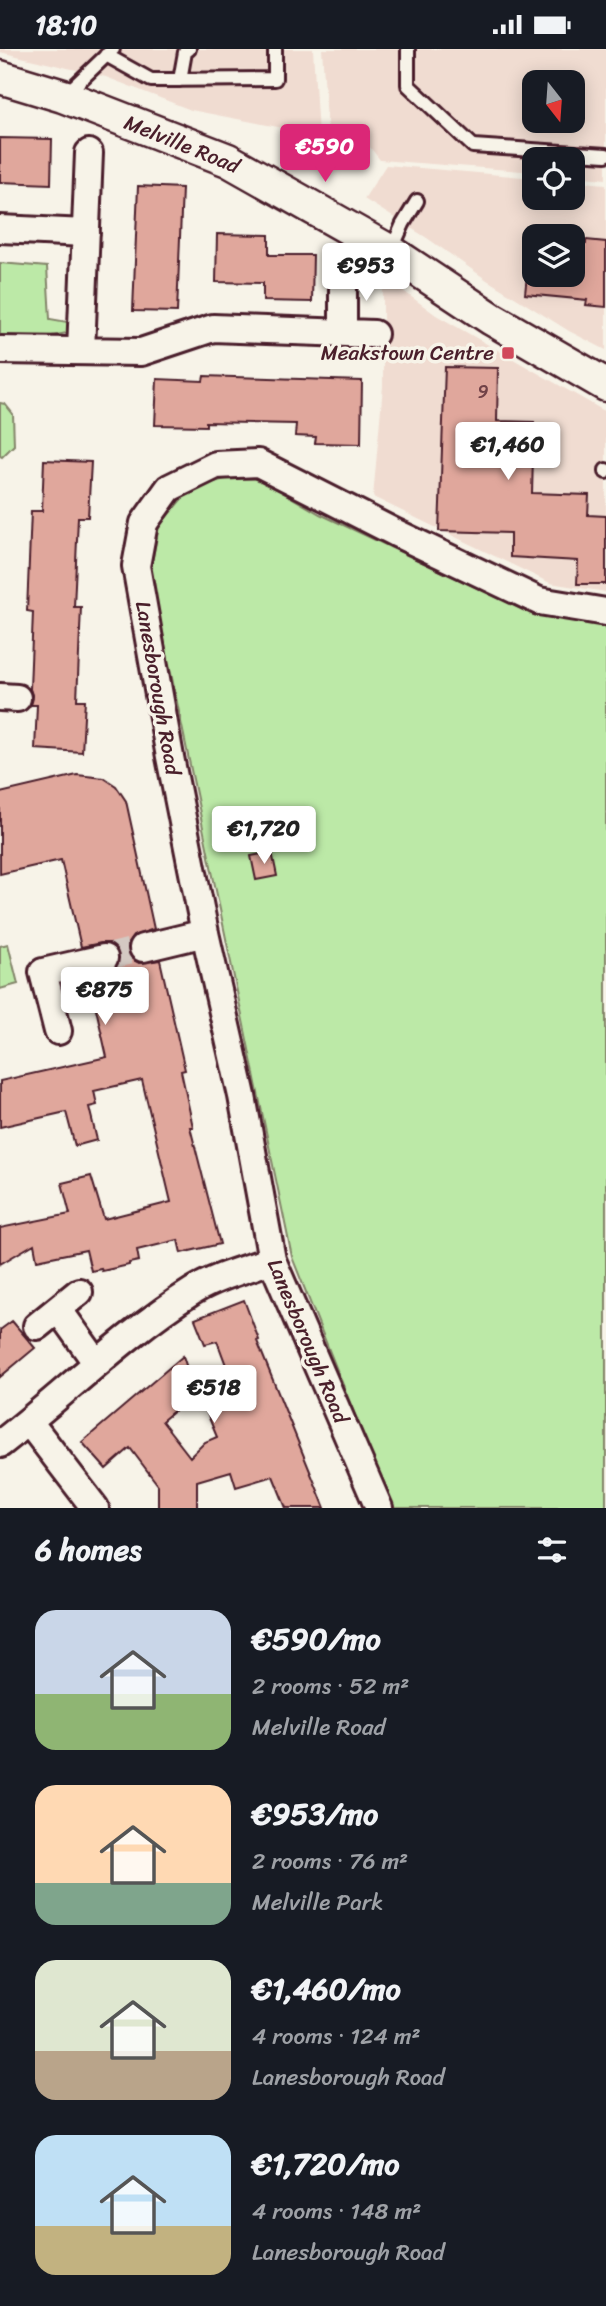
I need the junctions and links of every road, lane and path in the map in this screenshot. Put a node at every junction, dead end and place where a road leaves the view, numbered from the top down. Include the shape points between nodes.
1 (189, 49) edge
2 (275, 49) edge
3 (408, 49) edge
4 (110, 52) edge
5 (0, 77) edge
6 (180, 80) junction
7 (64, 96) junction
8 (89, 153) dead end
9 (606, 155) edge
10 (417, 201) dead end
11 (0, 229) edge
12 (86, 233) junction
13 (391, 252) junction
14 (343, 274) dead end
15 (343, 332) junction
16 (374, 334) dead end
17 (0, 349) edge
18 (81, 351) junction
19 (606, 384) edge
20 (606, 612) edge
21 (205, 933) junction
22 (144, 948) tunnel mouth
23 (104, 958) tunnel mouth
24 (58, 1031) dead end
25 (272, 1260) junction
26 (79, 1292) dead end
27 (58, 1309) junction
28 (37, 1326) dead end
29 (96, 1362) junction
30 (29, 1422) junction
31 (0, 1444) edge
32 (104, 1504) edge
33 (379, 1508) edge

1 - 6 lane
2 - 6 lane via 275,79
3 - 9 lane via 408,85 473,146
4 - 6 lane via 152,80
4 - 7 lane
5 - 7 street, Melville Road
7 - 13 street, Melville Road via 228,160
8 - 12 street
10 - 13 lane
11 - 12 street
12 - 18 street
13 - 19 street, Melville Road via 492,319
14 - 15 street
15 - 16 street
15 - 18 street via 213,328 141,352
17 - 18 street
20 - 21 street, Lanesborough Road via 539,601 258,463 216,465 169,488 144,523 136,566
21 - 22 street
21 - 25 street, Lanesborough Road via 242,1096
23 - 24 street via 43,972
25 - 29 street via 195,1290
25 - 33 street, Lanesborough Road
26 - 27 street
27 - 28 street
27 - 29 street
29 - 30 street
30 - 31 street
30 - 32 street

